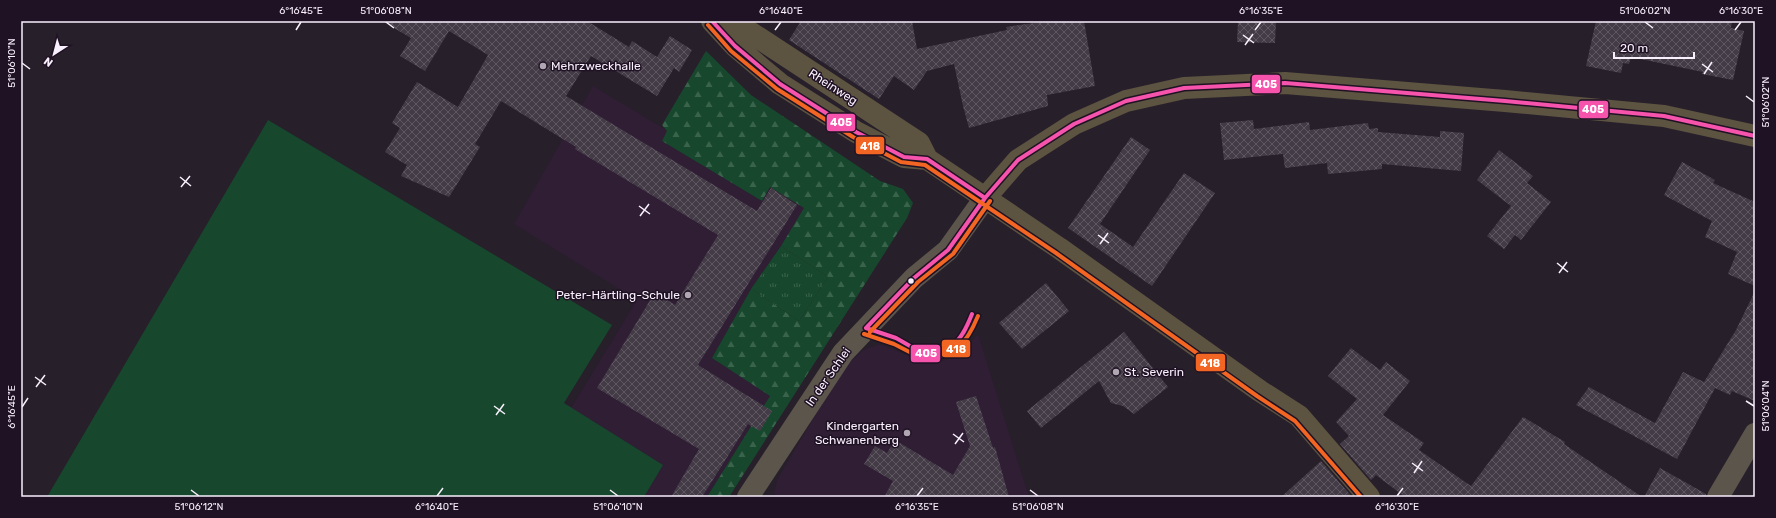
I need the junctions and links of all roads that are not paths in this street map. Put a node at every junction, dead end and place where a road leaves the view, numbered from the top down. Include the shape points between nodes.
1 (712, 21) edge
2 (733, 21) edge
3 (1755, 136) edge
4 (927, 159) junction
5 (985, 198) junction
6 (1755, 434) edge
7 (748, 497) edge
8 (1369, 497) edge
9 (1718, 497) edge

1 - 4 main road, Rheinweg via 735,46 780,84 863,136 904,157
2 - 4 main road, Rheinweg via 919,143
3 - 5 main road via 1664,116 1285,82 1184,88 1126,101 1074,124 1018,160
4 - 5 main road, Rheinweg
5 - 7 street, In der Schlei via 948,250 914,278 842,353
5 - 8 main road, Rheinweg via 1299,416
6 - 9 street

